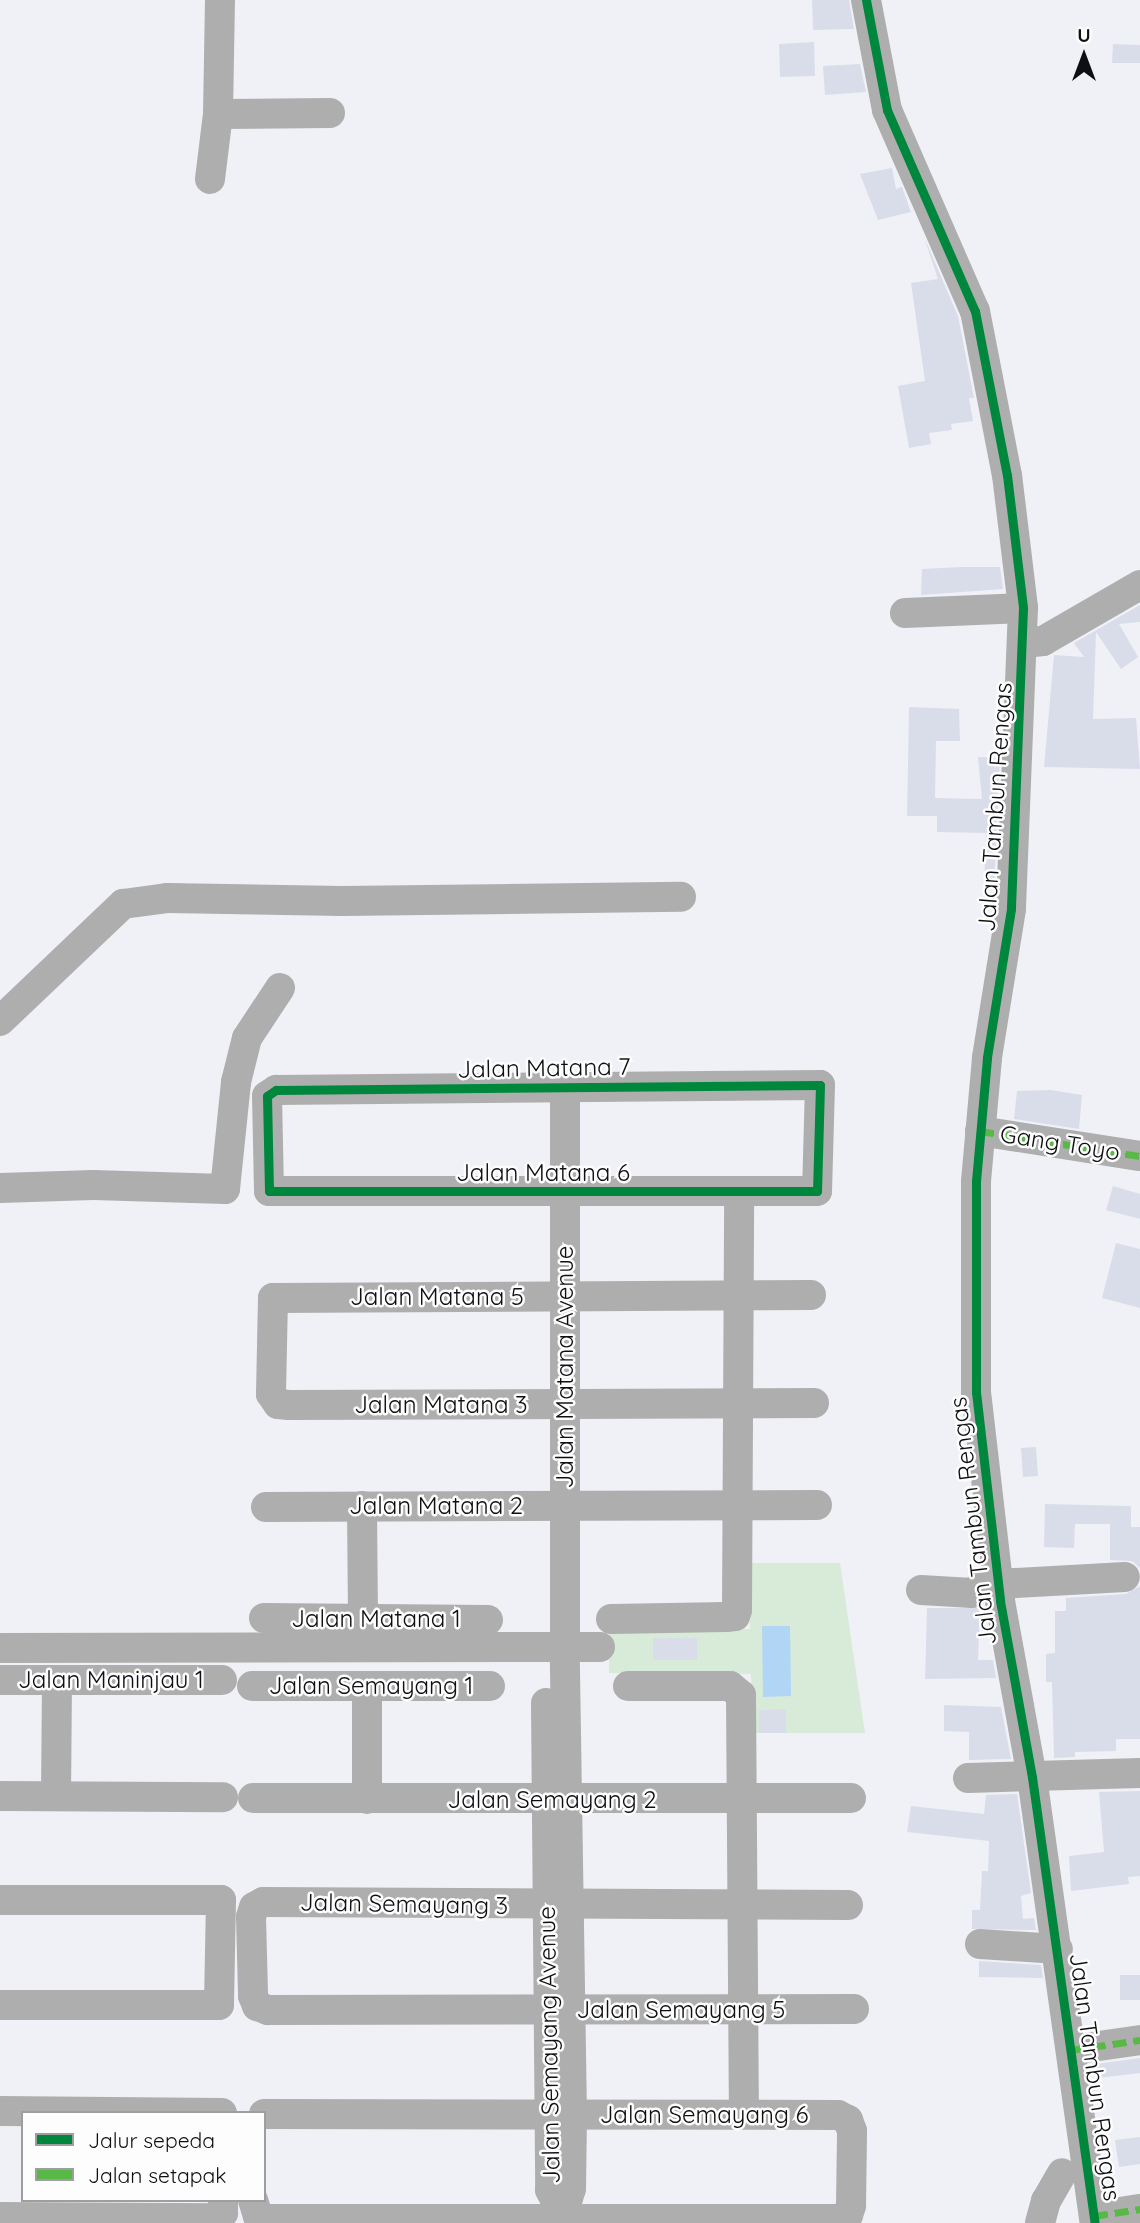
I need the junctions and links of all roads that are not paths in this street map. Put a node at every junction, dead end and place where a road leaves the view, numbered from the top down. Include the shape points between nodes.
1 (220, 0) edge
2 (866, 0) edge
3 (330, 113) dead end
4 (218, 114) junction
5 (210, 179) dead end
6 (1140, 585) edge
7 (1023, 608) junction
8 (905, 614) dead end
9 (1033, 642) junction
10 (681, 897) dead end
11 (280, 988) dead end
12 (0, 1021) edge
13 (557, 1086) junction
14 (996, 1133) junction
15 (1140, 1156) edge
16 (0, 1188) edge
17 (269, 1191) joint
18 (739, 1191) junction
19 (817, 1191) joint
20 (557, 1192) junction
21 (811, 1295) dead end
22 (739, 1296) junction
23 (556, 1297) junction
24 (814, 1402) dead end
25 (738, 1403) junction
26 (278, 1404) joint
27 (556, 1404) junction
28 (817, 1505) dead end
29 (362, 1506) junction
30 (556, 1506) junction
31 (738, 1506) junction
32 (266, 1507) dead end
33 (1125, 1577) dead end
34 (1006, 1580) junction
35 (921, 1590) dead end
36 (264, 1618) dead end
37 (363, 1619) junction
38 (611, 1619) dead end
39 (488, 1620) dead end
40 (600, 1647) dead end
41 (0, 1648) edge
42 (555, 1648) junction
43 (0, 1680) edge
44 (57, 1680) junction
45 (222, 1680) dead end
46 (252, 1686) dead end
47 (367, 1686) junction
48 (490, 1686) dead end
49 (628, 1686) dead end
50 (1140, 1773) edge
51 (1039, 1777) junction
52 (968, 1779) dead end
53 (0, 1796) edge
54 (56, 1796) junction
55 (223, 1797) dead end
56 (253, 1798) dead end
57 (852, 1798) dead end
58 (367, 1799) junction
59 (743, 1800) junction
60 (557, 1801) junction
61 (0, 1900) edge
62 (744, 1905) junction
63 (848, 1905) dead end
64 (557, 1906) junction
65 (980, 1944) dead end
66 (1058, 1949) junction
67 (0, 2005) edge
68 (257, 2006) joint
69 (854, 2009) dead end
70 (743, 2010) junction
71 (560, 2011) junction
72 (1140, 2039) edge
73 (1079, 2048) junction
74 (0, 2111) edge
75 (21, 2111) edge
76 (266, 2114) edge
77 (744, 2114) junction
78 (561, 2115) junction
79 (1062, 2173) dead end
80 (254, 2202) edge
81 (222, 2208) edge
82 (1140, 2209) edge
83 (0, 2217) edge
84 (561, 2218) edge
85 (1095, 2220) edge
86 (1040, 2223) edge

1 - 4 street
2 - 7 street, Jalan Tambun Rengas via 887,110 975,311 1007,475
3 - 4 street
4 - 5 street
6 - 9 street
7 - 8 street
7 - 9 street, Jalan Tambun Rengas
9 - 14 street, Jalan Tambun Rengas
10 - 12 street via 167,898 122,904
11 - 16 street via 247,1038 236,1082 225,1189
13 - 17 street, Jalan Matana 7 via 270,1092
13 - 19 street, Jalan Matana 7 via 820,1085
13 - 20 street, Jalan Matana Avenue
14 - 15 street, Gang Toyo
14 - 34 street, Jalan Tambun Rengas via 973,1287 976,1392
17 - 20 street, Jalan Matana 6
18 - 19 street, Jalan Matana 6
18 - 20 street, Jalan Matana 6
18 - 22 street
20 - 23 street, Jalan Matana Avenue
21 - 22 street, Jalan Matana 5
22 - 23 street, Jalan Matana 5
22 - 25 street
23 - 26 street, Jalan Matana 5 via 273,1298 271,1394
23 - 27 street, Jalan Matana Avenue
24 - 25 street, Jalan Matana 3
25 - 27 street, Jalan Matana 3
25 - 31 street
26 - 27 street, Jalan Matana 3
27 - 30 street, Jalan Matana Avenue
28 - 31 street, Jalan Matana 2
29 - 30 street, Jalan Matana 2
29 - 32 street, Jalan Matana 2
29 - 37 street
30 - 31 street, Jalan Matana 2
30 - 42 street, Jalan Matana Avenue
31 - 38 street via 735,1616
33 - 34 street
34 - 35 street via 972,1593
34 - 51 street, Jalan Tambun Rengas
36 - 37 street, Jalan Matana 1
37 - 39 street, Jalan Matana 1
40 - 42 street
41 - 42 street
42 - 60 street, Jalan Semayang Avenue
43 - 44 street, Jalan Maninjau 1
44 - 45 street, Jalan Maninjau 1
44 - 54 street
46 - 47 street, Jalan Semayang 1
47 - 48 street, Jalan Semayang 1
47 - 58 street
49 - 59 street via 738,1688
50 - 51 street
51 - 52 street
51 - 66 street, Jalan Tambun Rengas
53 - 54 street
54 - 55 street
56 - 58 street, Jalan Semayang 2
57 - 59 street, Jalan Semayang 2
58 - 60 street, Jalan Semayang 2
59 - 60 street, Jalan Semayang 2
59 - 62 street
60 - 64 street, Jalan Semayang Avenue
61 - 67 street via 221,1900 219,2005
62 - 63 street, Jalan Semayang 3
62 - 64 street, Jalan Semayang 3
62 - 70 street
64 - 68 street, Jalan Semayang 3 via 263,1902 254,1907
64 - 71 street, Jalan Semayang Avenue
65 - 66 street
66 - 73 street, Jalan Tambun Rengas
68 - 71 street, Jalan Semayang 5 via 268,2010
69 - 70 street, Jalan Semayang 5
70 - 71 street, Jalan Semayang 5
70 - 77 street
71 - 78 street, Jalan Semayang Avenue
72 - 73 street
73 - 85 street, Jalan Tambun Rengas
74 - 75 street
76 - 78 street, Jalan Semayang 6
77 - 78 street, Jalan Semayang 6
77 - 84 street, Jalan Semayang 6 via 838,2115 848,2120 852,2131 848,2215 838,2219
78 - 84 street, Jalan Semayang Avenue via 550,2190
79 - 86 street, Jalan Tambun Rengas
80 - 84 street via 258,2216 266,2219
81 - 83 street
82 - 85 street

